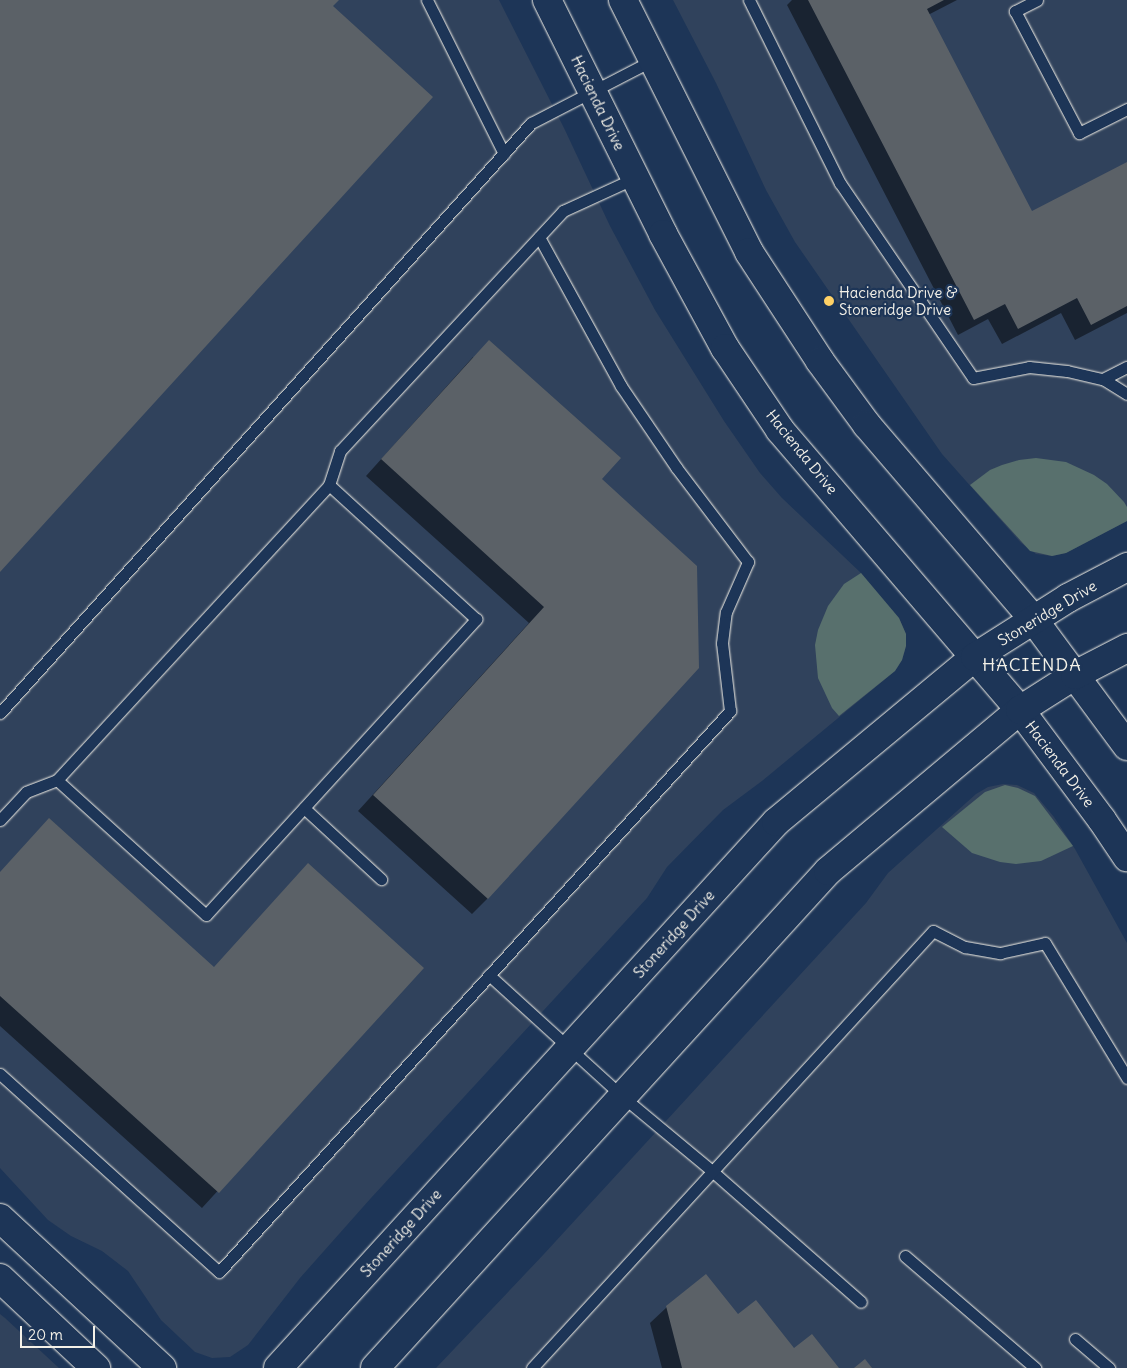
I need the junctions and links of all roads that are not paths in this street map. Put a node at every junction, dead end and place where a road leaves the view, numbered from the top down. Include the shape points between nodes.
1 (427, 0) edge
2 (547, 0) edge
3 (623, 0) edge
4 (749, 0) edge
5 (1037, 0) edge
6 (653, 60) junction
7 (592, 90) junction
8 (1127, 109) edge
9 (504, 154) junction
10 (635, 178) junction
11 (538, 237) junction
12 (1127, 367) edge
13 (1104, 379) junction
14 (1127, 394) edge
15 (329, 485) junction
16 (1127, 567) edge
17 (1033, 619) junction
18 (1127, 648) edge
19 (975, 657) junction
20 (1075, 675) junction
21 (1020, 710) junction
22 (0, 713) edge
23 (1127, 746) edge
24 (57, 780) junction
25 (304, 808) junction
26 (0, 820) edge
27 (1127, 857) edge
28 (381, 879) dead end
29 (489, 976) junction
30 (569, 1049) junction
31 (0, 1074) edge
32 (1127, 1078) edge
33 (622, 1098) junction
34 (712, 1171) junction
35 (0, 1218) edge
36 (905, 1256) dead end
37 (0, 1278) edge
38 (862, 1302) dead end
39 (1075, 1339) dead end
40 (96, 1368) edge
41 (162, 1368) edge
42 (278, 1368) edge
43 (375, 1368) edge
44 (532, 1368) edge
45 (1034, 1368) edge
46 (1109, 1368) edge

1 - 9 lane
2 - 7 main road, Hacienda Drive
3 - 6 main road
4 - 13 lane via 840,183 973,378 1029,367
5 - 8 lane via 1015,11 1079,133
6 - 7 lane
6 - 17 main road via 749,252 820,361 867,425
7 - 9 lane via 532,123
7 - 10 main road, Hacienda Drive
9 - 22 lane
10 - 11 lane via 563,211
10 - 19 main road, Hacienda Drive via 726,348 780,430
11 - 15 lane via 340,451
11 - 29 lane via 621,386 676,467 748,562 726,612 722,643 730,711
12 - 13 lane
13 - 14 lane
15 - 24 lane
15 - 25 lane via 476,619
16 - 17 main road, Stoneridge Drive
17 - 19 main road, Stoneridge Drive
17 - 20 main road
18 - 20 main road
19 - 21 main road, Hacienda Drive
19 - 30 main road, Stoneridge Drive via 776,822
20 - 21 main road
20 - 23 main road
21 - 27 main road, Hacienda Drive
21 - 33 main road via 828,871
24 - 25 lane via 206,915
24 - 26 lane via 26,792
25 - 28 lane
29 - 30 lane
29 - 31 lane via 219,1272
30 - 33 lane
30 - 42 main road, Stoneridge Drive
32 - 34 lane via 1045,943 1000,953 965,947 934,931
33 - 34 lane
33 - 43 main road
34 - 38 lane
34 - 44 lane
35 - 41 main road
36 - 45 lane
37 - 40 main road
39 - 46 lane

